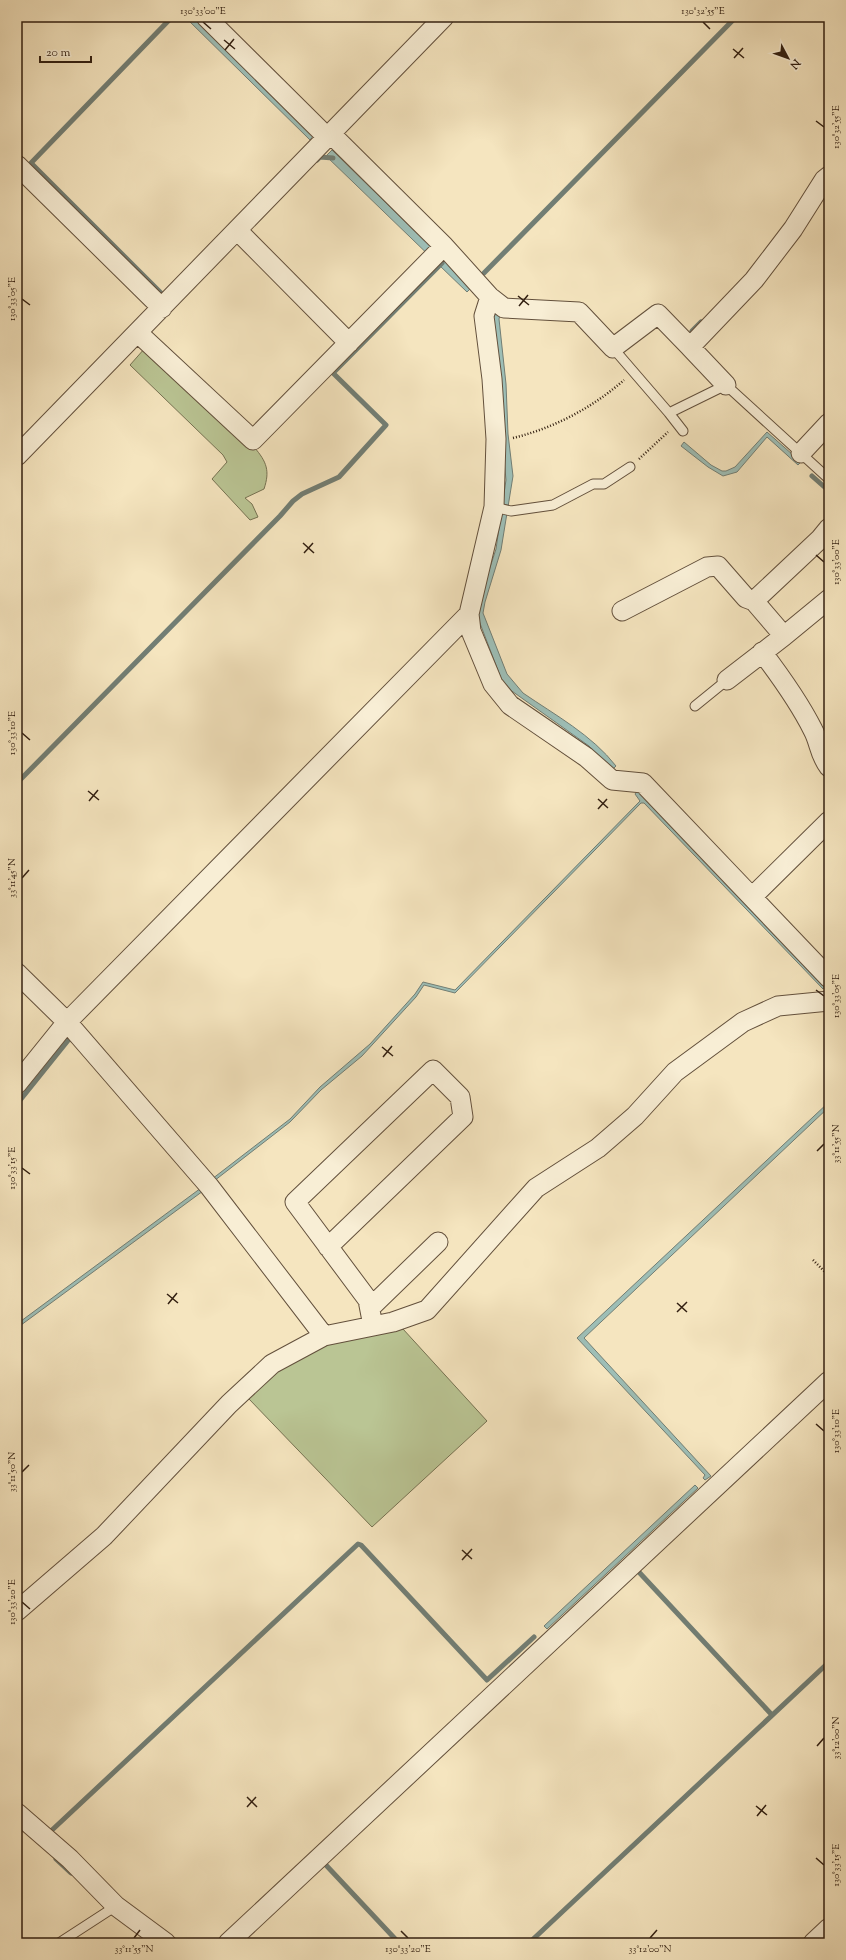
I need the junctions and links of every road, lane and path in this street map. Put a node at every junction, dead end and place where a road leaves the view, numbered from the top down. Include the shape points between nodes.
1 (206, 17) edge
2 (444, 17) edge
3 (329, 135) junction
4 (17, 165) edge
5 (829, 176) edge
6 (237, 230) junction
7 (444, 246) junction
8 (490, 297) junction
9 (162, 308) junction
10 (138, 333) junction
11 (349, 343) junction
12 (690, 347) junction
13 (613, 348) junction
14 (633, 372) junction
15 (726, 385) junction
16 (669, 413) junction
17 (676, 423) junction
18 (829, 424) edge
19 (683, 431) dead end
20 (496, 443) junction
21 (801, 453) junction
22 (17, 456) edge
23 (630, 467) joint
24 (829, 479) edge
25 (494, 507) junction
26 (829, 528) edge
27 (829, 599) edge
28 (754, 601) junction
29 (622, 611) dead end
30 (469, 614) junction
31 (784, 636) junction
32 (762, 652) junction
33 (728, 680) joint
34 (695, 706) dead end
35 (829, 767) edge
36 (829, 821) edge
37 (752, 897) junction
38 (17, 973) edge
39 (829, 978) edge
40 (828, 1003) edge
41 (67, 1022) junction
42 (17, 1084) edge
43 (438, 1242) dead end
44 (328, 1247) junction
45 (813, 1260) dead end
46 (829, 1276) edge
47 (372, 1317) junction
48 (324, 1336) junction
49 (829, 1381) edge
50 (17, 1611) edge
51 (17, 1813) edge
52 (116, 1906) junction
53 (829, 1928) edge
54 (59, 1943) edge
55 (166, 1943) edge
56 (228, 1943) edge
57 (813, 1943) edge

1 - 3 street
2 - 3 street
3 - 6 street
3 - 7 street
4 - 9 street
5 - 12 street via 754,280
6 - 9 street
6 - 11 street
7 - 8 street
7 - 11 street
8 - 13 street via 504,308 579,312
8 - 20 street via 484,316 492,379
9 - 10 street
10 - 11 street via 253,440
10 - 22 street
12 - 13 street via 658,314
12 - 15 street
13 - 14 lane
14 - 16 lane
14 - 20 path via 605,397 558,423
15 - 16 lane
15 - 21 lane
16 - 17 lane
17 - 19 lane
17 - 23 path
18 - 21 street
20 - 25 street
21 - 24 lane
23 - 25 lane via 604,484 593,484 553,505 511,511
25 - 30 street
26 - 28 street
27 - 31 street
28 - 29 street via 746,598 718,566 707,567
28 - 31 street
30 - 37 street via 471,630 493,684 510,705 586,757 612,780 643,783
30 - 41 street
31 - 32 street
32 - 33 street
32 - 35 street via 793,695 814,731 822,757
33 - 34 lane
36 - 37 street
37 - 39 street
38 - 41 street
40 - 47 street via 778,1006 743,1022 675,1072 635,1116 598,1148 536,1188 427,1310 393,1322
41 - 42 street
41 - 48 street via 209,1186
43 - 47 street
44 - 44 street via 295,1202 432,1070 460,1097 463,1117
44 - 47 street via 368,1300
45 - 46 path
47 - 48 street
48 - 50 street via 272,1364 229,1404 104,1536
49 - 56 street
51 - 52 street via 70,1859
52 - 54 lane
52 - 55 street
53 - 57 street

